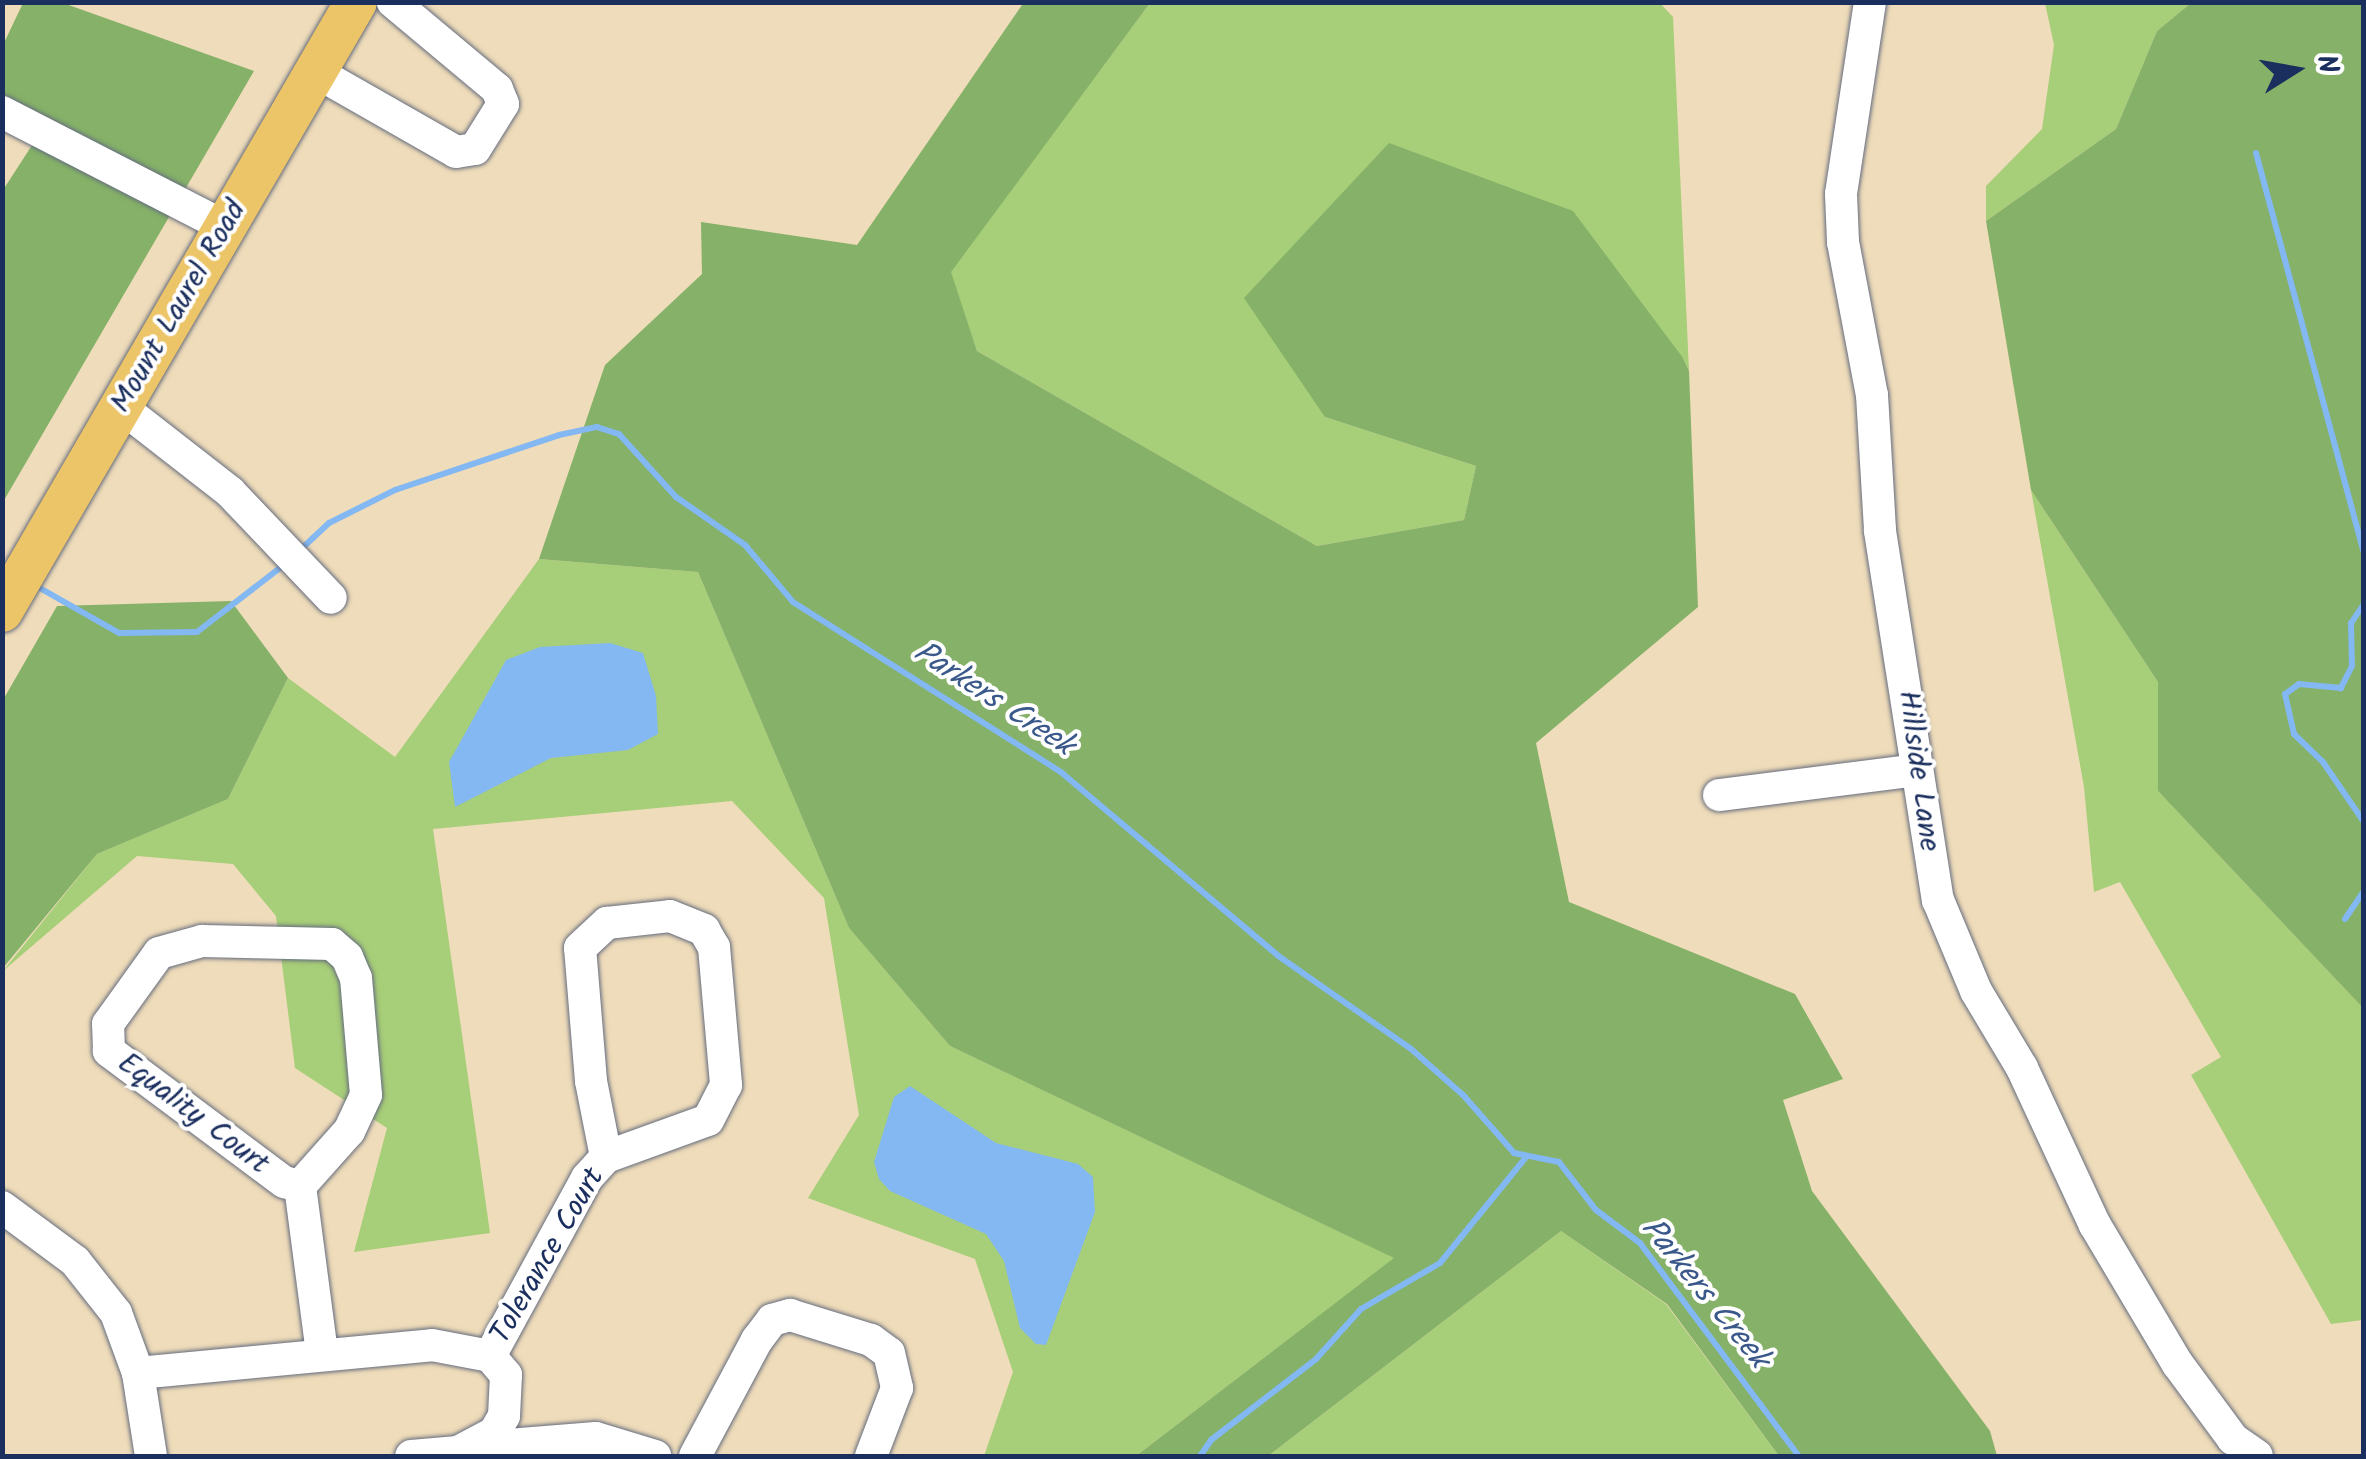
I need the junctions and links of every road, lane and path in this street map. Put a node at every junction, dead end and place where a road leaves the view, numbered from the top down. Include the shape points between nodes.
1 (356, 2) edge
2 (394, 2) edge
3 (1870, 2) edge
4 (316, 72) junction
5 (2, 112) edge
6 (226, 227) junction
7 (121, 407) junction
8 (331, 598) dead end
9 (2, 611) edge
10 (1916, 770) junction
11 (1719, 794) dead end
12 (606, 1158) junction
13 (300, 1186) junction
14 (2, 1207) edge
15 (322, 1354) junction
16 (490, 1356) junction
17 (138, 1373) junction
18 (467, 1449) junction
19 (151, 1456) edge
20 (411, 1456) edge
21 (654, 1456) edge
22 (695, 1456) edge
23 (871, 1456) edge
24 (2256, 1456) edge

1 - 4 main road, Mount Laurel Road
2 - 4 street via 496,89 502,104 474,149 456,152
3 - 10 street, Hillside Lane via 1841,218 1872,396 1880,531
4 - 6 main road, Mount Laurel Road
5 - 6 street
6 - 7 main road, Mount Laurel Road
7 - 8 street via 230,492
7 - 9 main road, Mount Laurel Road
10 - 11 street
10 - 24 street, Hillside Lane via 1938,900 1976,991 2032,1088 2082,1202 2176,1363 2232,1439
12 - 12 street, Tolerance Court via 688,1129 720,1104 728,1063 720,968 704,930 689,920 607,923 580,948 591,1082
12 - 16 street, Tolerance Court via 580,1188
13 - 13 street, Equality Court via 284,1182 109,1051 108,1024 159,953 202,941 332,944 348,957 356,978 366,1094 349,1131
13 - 15 street, Equality Court
14 - 17 street via 98,1286 116,1313
15 - 16 street via 457,1345
15 - 17 street
16 - 18 street via 506,1375 504,1416 494,1433
17 - 19 street
18 - 20 street
18 - 21 street via 596,1438
22 - 23 street via 757,1340 772,1320 790,1316 872,1340 889,1353 897,1388

